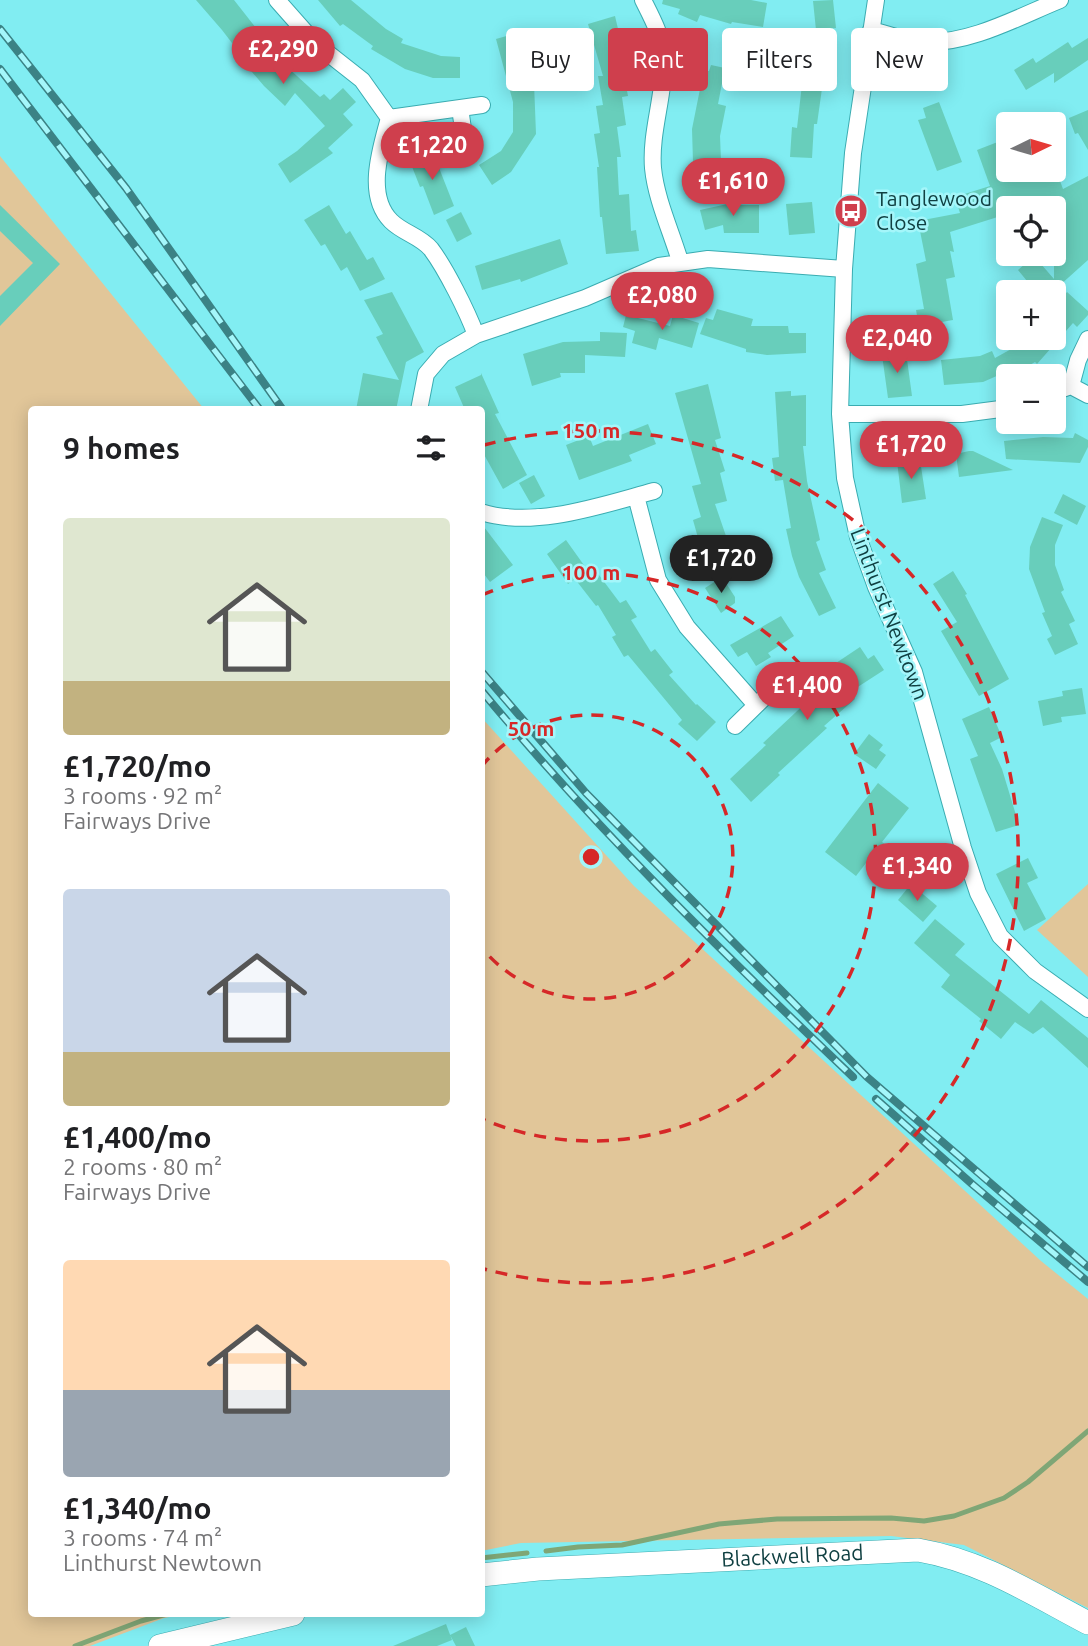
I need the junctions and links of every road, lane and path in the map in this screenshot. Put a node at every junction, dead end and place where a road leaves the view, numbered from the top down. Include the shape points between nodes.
1 (277, 0) edge
2 (643, 0) edge
3 (876, 0) edge
4 (1060, 0) edge
5 (871, 28) edge
6 (948, 42) edge
7 (862, 91) edge
8 (482, 105) dead end
9 (460, 108) junction
10 (389, 118) junction
11 (464, 136) dead end
12 (680, 261) junction
13 (844, 269) junction
14 (476, 335) junction
15 (1088, 339) edge
16 (1070, 386) junction
17 (1066, 388) edge
18 (1088, 395) edge
19 (420, 406) edge
20 (996, 410) edge
21 (840, 414) junction
22 (654, 491) dead end
23 (636, 496) junction
24 (485, 513) edge
25 (780, 682) dead end
26 (755, 704) junction
27 (735, 726) dead end
28 (1088, 1009) edge
29 (485, 1575) edge
30 (281, 1617) edge
31 (1088, 1623) edge
32 (160, 1646) edge

1 - 10 street via 315,43 362,80
2 - 12 street via 658,30 663,55 653,169
3 - 5 street, Linthurst Newtown
4 - 6 street
7 - 13 street, Linthurst Newtown
8 - 9 street
9 - 10 street
9 - 11 street
10 - 14 street via 379,157 380,203 391,221 431,250
12 - 13 street
12 - 14 street
13 - 21 street, Linthurst Newtown
14 - 19 street via 443,354 426,374
15 - 16 street
16 - 17 street
16 - 18 street
20 - 21 street
21 - 28 street, Linthurst Newtown via 845,478 858,537 914,672 978,892 1000,936 1035,971
22 - 23 street
23 - 24 street via 526,519
23 - 26 street via 657,580 687,626
25 - 26 street
26 - 27 street
29 - 31 street, Blackwell Road via 918,1550 992,1571
30 - 32 street

